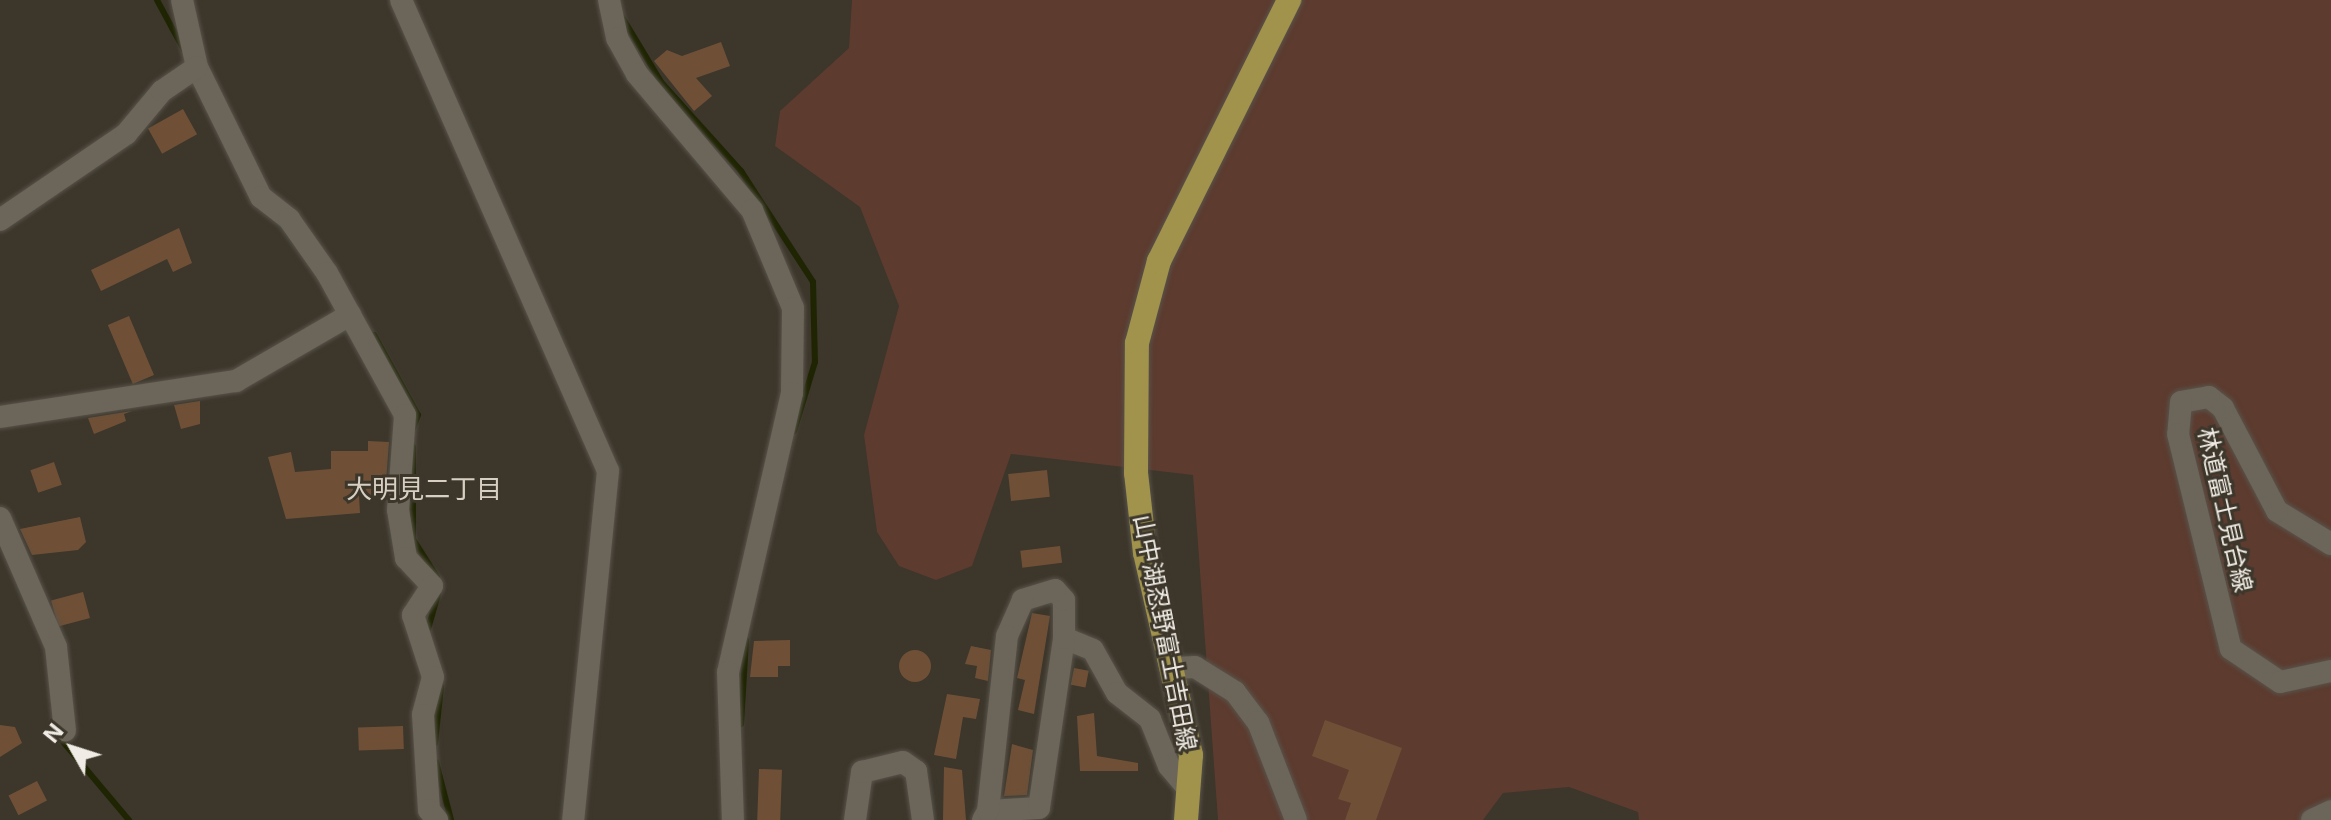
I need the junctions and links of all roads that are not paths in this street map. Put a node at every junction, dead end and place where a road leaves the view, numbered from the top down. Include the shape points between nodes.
1 (182, 0) edge
2 (401, 0) edge
3 (609, 0) edge
4 (1289, 0) edge
5 (197, 67) junction
6 (0, 220) edge
7 (350, 315) junction
8 (0, 417) edge
9 (0, 518) edge
10 (2331, 544) edge
11 (1064, 638) junction
12 (1176, 668) junction
13 (2331, 671) edge
14 (65, 731) dead end
15 (1188, 789) junction
16 (2331, 811) edge
17 (986, 816) edge
18 (437, 820) edge
19 (573, 820) edge
20 (733, 820) edge
21 (855, 820) edge
22 (923, 820) edge
23 (1186, 820) edge
24 (1296, 820) edge
25 (2312, 820) edge

1 - 5 street
2 - 19 street via 608,471
3 - 20 street via 617,38 637,74 752,210 793,308 792,393 728,672
4 - 12 main road, 山中湖忍野富士吉田線 via 1159,261 1137,343 1136,473 1145,553
5 - 6 street via 162,91 126,134
5 - 7 street via 261,197 289,219
7 - 8 street via 236,381
7 - 18 street via 405,415 398,510 406,558 432,586 413,615 433,677 423,715 429,810
9 - 14 street via 56,647
10 - 13 street, 林道富士見台線 via 2277,511 2223,408 2209,397 2181,402 2178,434 2231,649 2280,682
11 - 15 street via 1093,650 1117,693 1150,719 1169,766
11 - 17 street via 1039,808
11 - 17 street via 1064,600 1055,590 1023,600 1007,636
12 - 15 main road, 山中湖忍野富士吉田線 via 1191,755
12 - 24 street via 1217,678 1243,702 1258,722
15 - 23 main road, 山中湖忍野富士吉田線
16 - 25 street
21 - 22 street via 862,772 903,762 916,771

